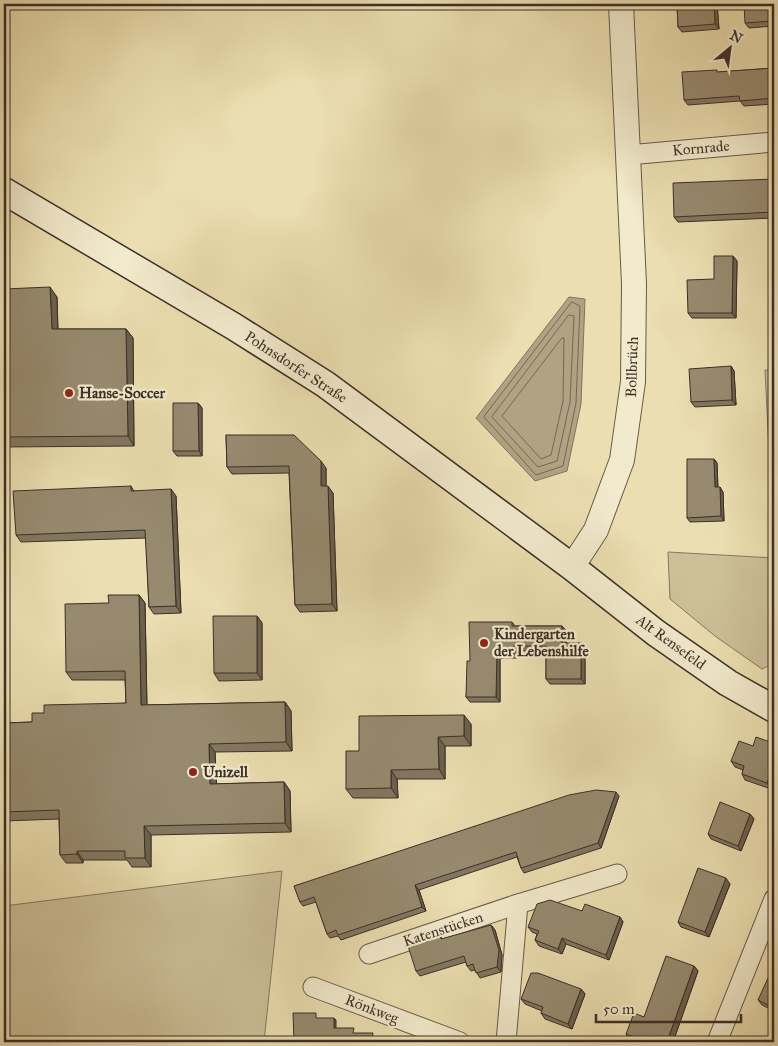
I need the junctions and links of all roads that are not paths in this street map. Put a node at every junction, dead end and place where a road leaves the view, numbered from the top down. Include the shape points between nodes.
1 (621, 4) edge
2 (774, 142) edge
3 (628, 154) junction
4 (4, 191) edge
5 (572, 567) junction
6 (774, 709) edge
7 (617, 874) dead end
8 (774, 900) edge
9 (518, 904) junction
10 (369, 954) dead end
11 (312, 986) dead end
12 (721, 1041) edge
13 (460, 1042) edge
14 (506, 1042) edge

1 - 3 street, Bollbrüch
2 - 3 street, Kornrade
3 - 5 street, Bollbrüch via 634,284 633,382 629,413 622,460 608,501 596,530
4 - 5 main road, Pohnsdorfer Straße via 325,384
5 - 6 main road, Alt Rensefeld via 656,633 728,683
7 - 9 street, Katenstücken
8 - 12 street
9 - 10 street, Katenstücken
9 - 14 street
11 - 13 street, Rönkweg

